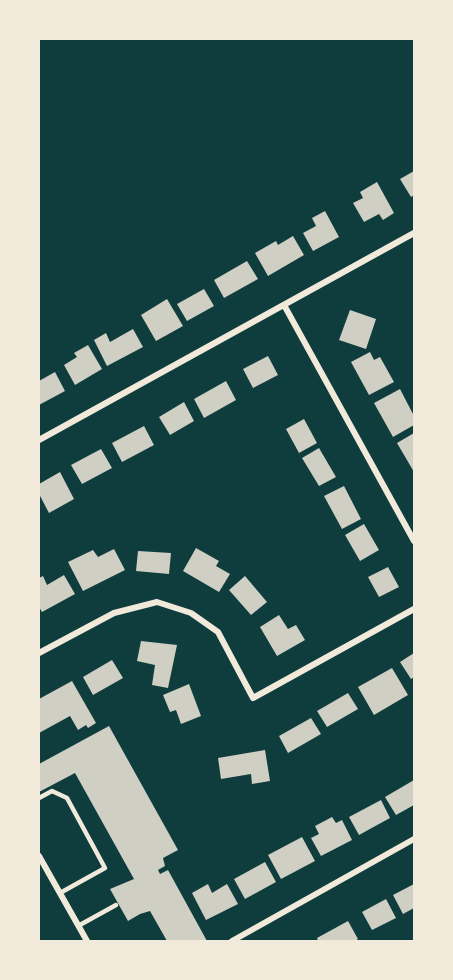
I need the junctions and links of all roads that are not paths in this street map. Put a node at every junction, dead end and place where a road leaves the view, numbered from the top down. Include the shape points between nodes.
1 (414, 233) edge
2 (284, 305) junction
3 (39, 440) edge
4 (414, 542) edge
5 (414, 609) edge
6 (39, 653) edge
7 (39, 798) edge
8 (414, 839) edge
9 (39, 856) edge
10 (60, 893) junction
11 (116, 905) dead end
12 (78, 926) junction
13 (87, 941) edge
14 (232, 941) edge

1 - 2 street
2 - 3 street
2 - 4 street
5 - 6 street via 253,698 218,632 191,613 157,602 114,612
7 - 10 lane via 52,791 67,798 105,868
8 - 14 street
9 - 10 street
10 - 12 street
11 - 12 lane
12 - 13 street

